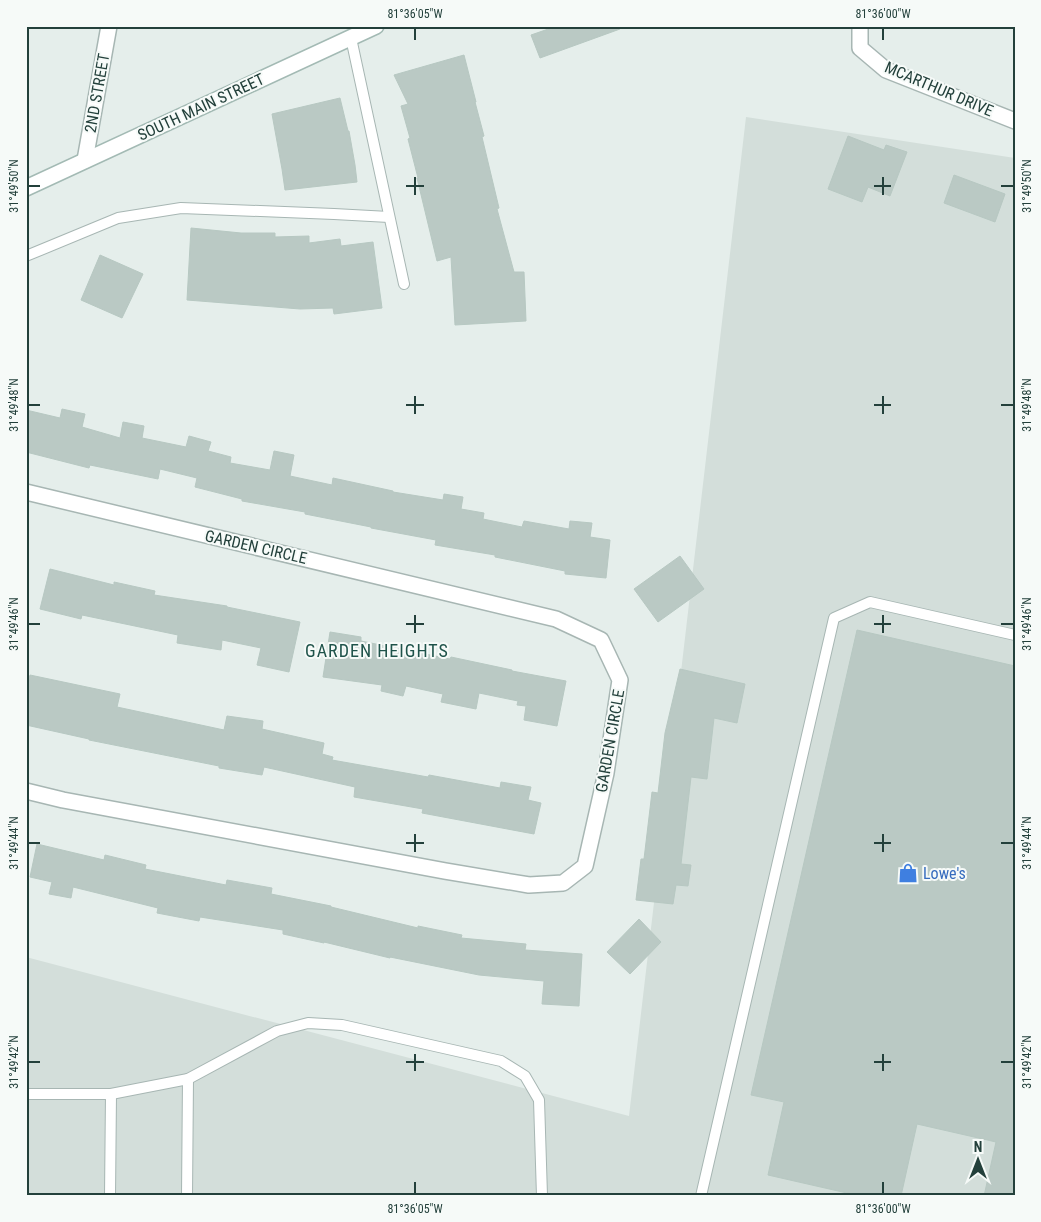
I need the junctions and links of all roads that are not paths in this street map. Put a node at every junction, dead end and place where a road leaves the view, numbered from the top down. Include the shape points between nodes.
1 (109, 26) edge
2 (376, 26) edge
3 (860, 26) edge
4 (351, 38) junction
5 (1015, 121) edge
6 (85, 160) junction
7 (26, 188) edge
8 (389, 217) junction
9 (26, 256) edge
10 (404, 284) dead end
11 (26, 492) edge
12 (1015, 635) edge
13 (26, 791) edge
14 (188, 1079) junction
15 (26, 1094) edge
16 (110, 1094) junction
17 (110, 1196) edge
18 (187, 1196) edge
19 (542, 1196) edge
20 (701, 1196) edge

1 - 6 street, 2ND STREET
2 - 4 street, SOUTH MAIN STREET
3 - 5 street, MCARTHUR DRIVE via 860,48 886,70
4 - 6 street, SOUTH MAIN STREET
4 - 8 lane
6 - 7 street, SOUTH MAIN STREET
8 - 9 lane via 181,208 118,218
8 - 10 lane
11 - 13 street, GARDEN CIRCLE via 556,619 601,640 620,680 606,773 585,866 563,883 529,885
12 - 20 lane via 870,602 834,618
14 - 16 lane
14 - 18 lane
14 - 19 lane via 277,1031 308,1023 342,1025 501,1060 525,1076 539,1100
15 - 16 lane
16 - 17 lane

